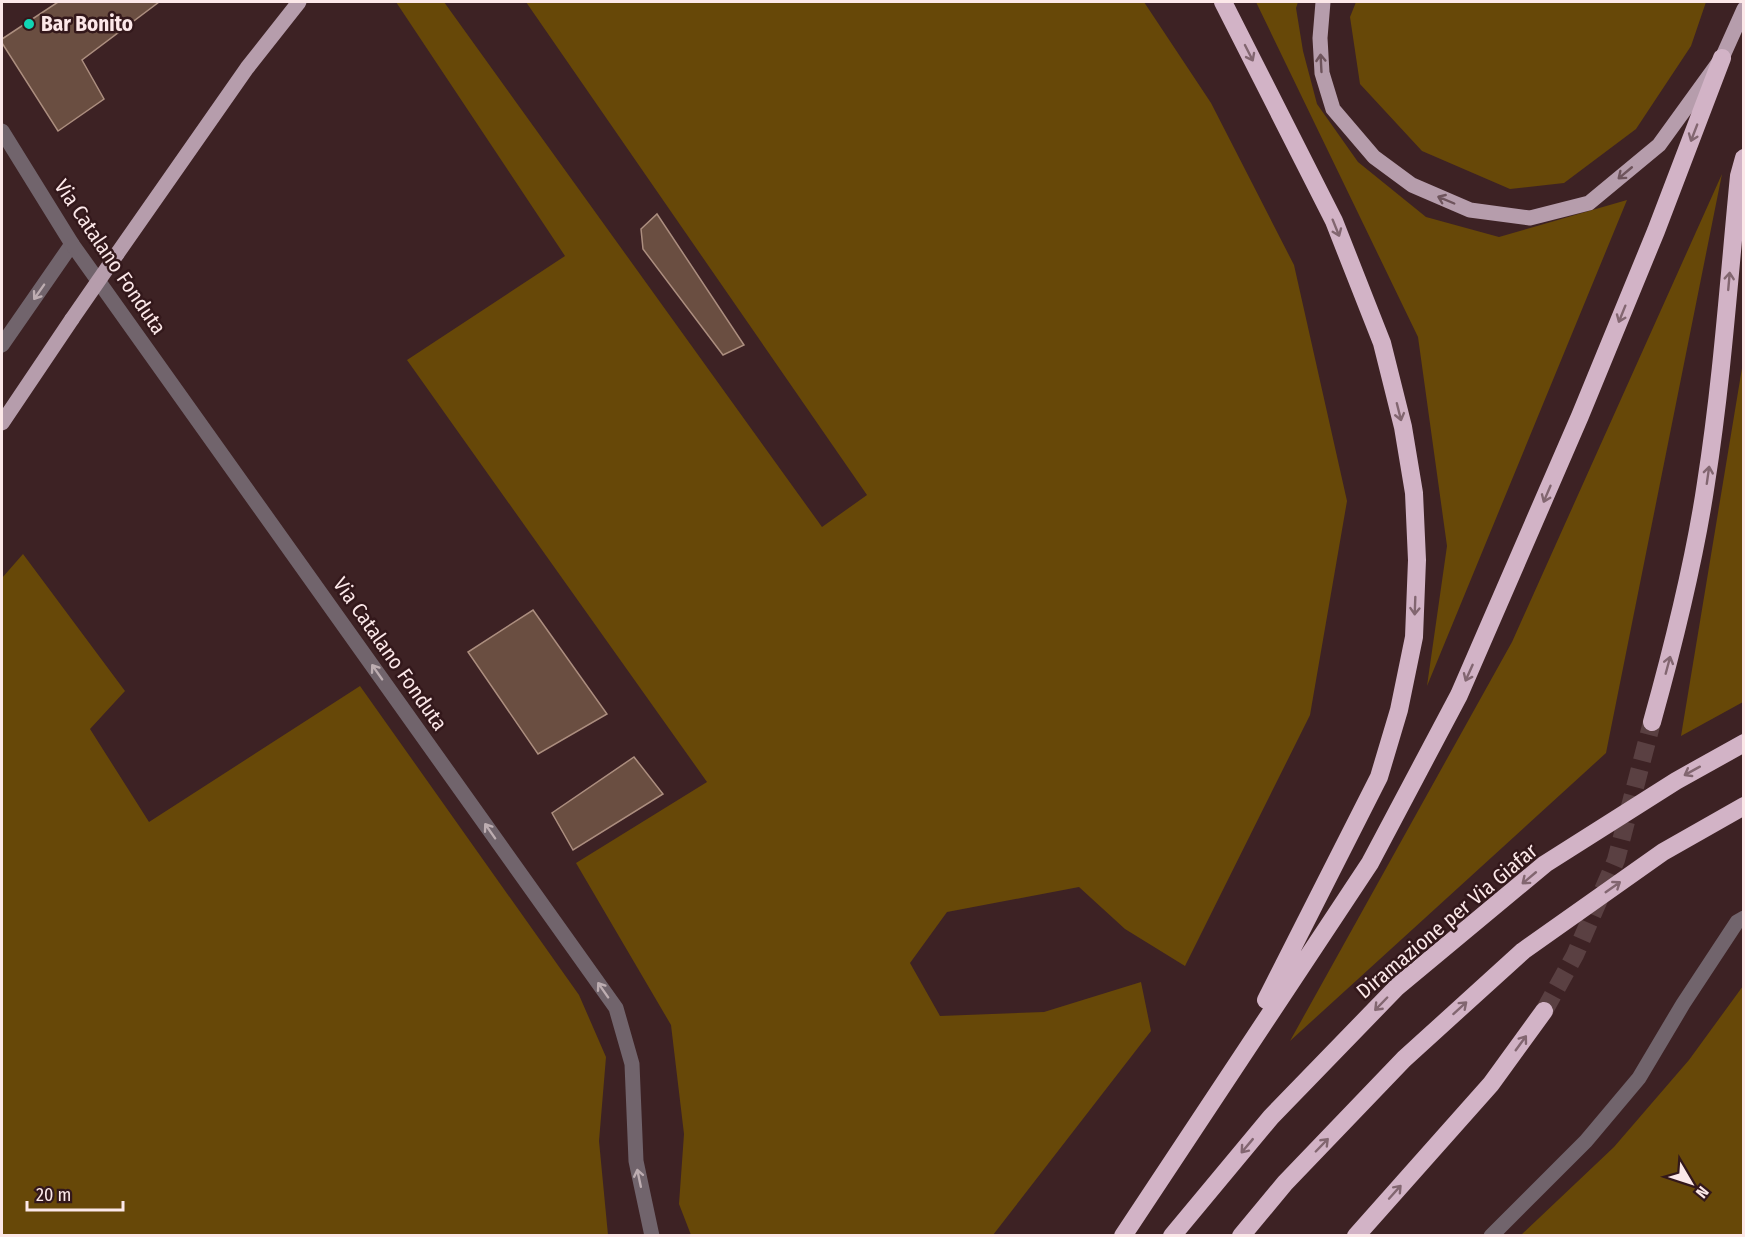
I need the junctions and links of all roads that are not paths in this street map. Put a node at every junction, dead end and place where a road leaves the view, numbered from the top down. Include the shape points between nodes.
1 (299, 2) edge
2 (1223, 2) edge
3 (1323, 2) edge
4 (1743, 9) edge
5 (1722, 58) junction
6 (2, 131) edge
7 (1743, 158) edge
8 (72, 244) junction
9 (2, 345) edge
10 (2, 423) edge
11 (1653, 722) tunnel mouth
12 (1743, 743) edge
13 (1743, 806) edge
14 (1743, 918) edge
15 (1544, 1011) tunnel mouth
16 (1230, 1072) junction
17 (652, 1236) edge
18 (1123, 1236) edge
19 (1172, 1236) edge
20 (1240, 1236) edge
21 (1356, 1236) edge
22 (1491, 1236) edge

1 - 10 main road, bridge via 248,68
2 -> 16 highway via 1334,221 1382,342 1414,493 1417,560 1414,637 1399,710 1379,777
5 -> 3 main road via 1659,145 1589,203 1530,218 1470,210 1412,185 1374,157 1333,109 1322,73
4 - 5 main road
5 -> 16 highway via 1656,231 1459,695 1370,863
6 - 8 street, Via Catalano Fonduta
11 -> 7 highway via 1680,620 1706,485
8 -> 9 street
17 -> 8 street, Via Catalano Fonduta via 636,1161 632,1064 616,1008
12 -> 19 highway, Diramazione per Via Giafar via 1545,864 1397,987 1271,1117
20 -> 13 highway via 1285,1183 1404,1059 1523,951 1663,852
14 - 22 street via 1689,995 1639,1078 1586,1140
21 -> 15 highway via 1491,1084
16 - 18 highway

